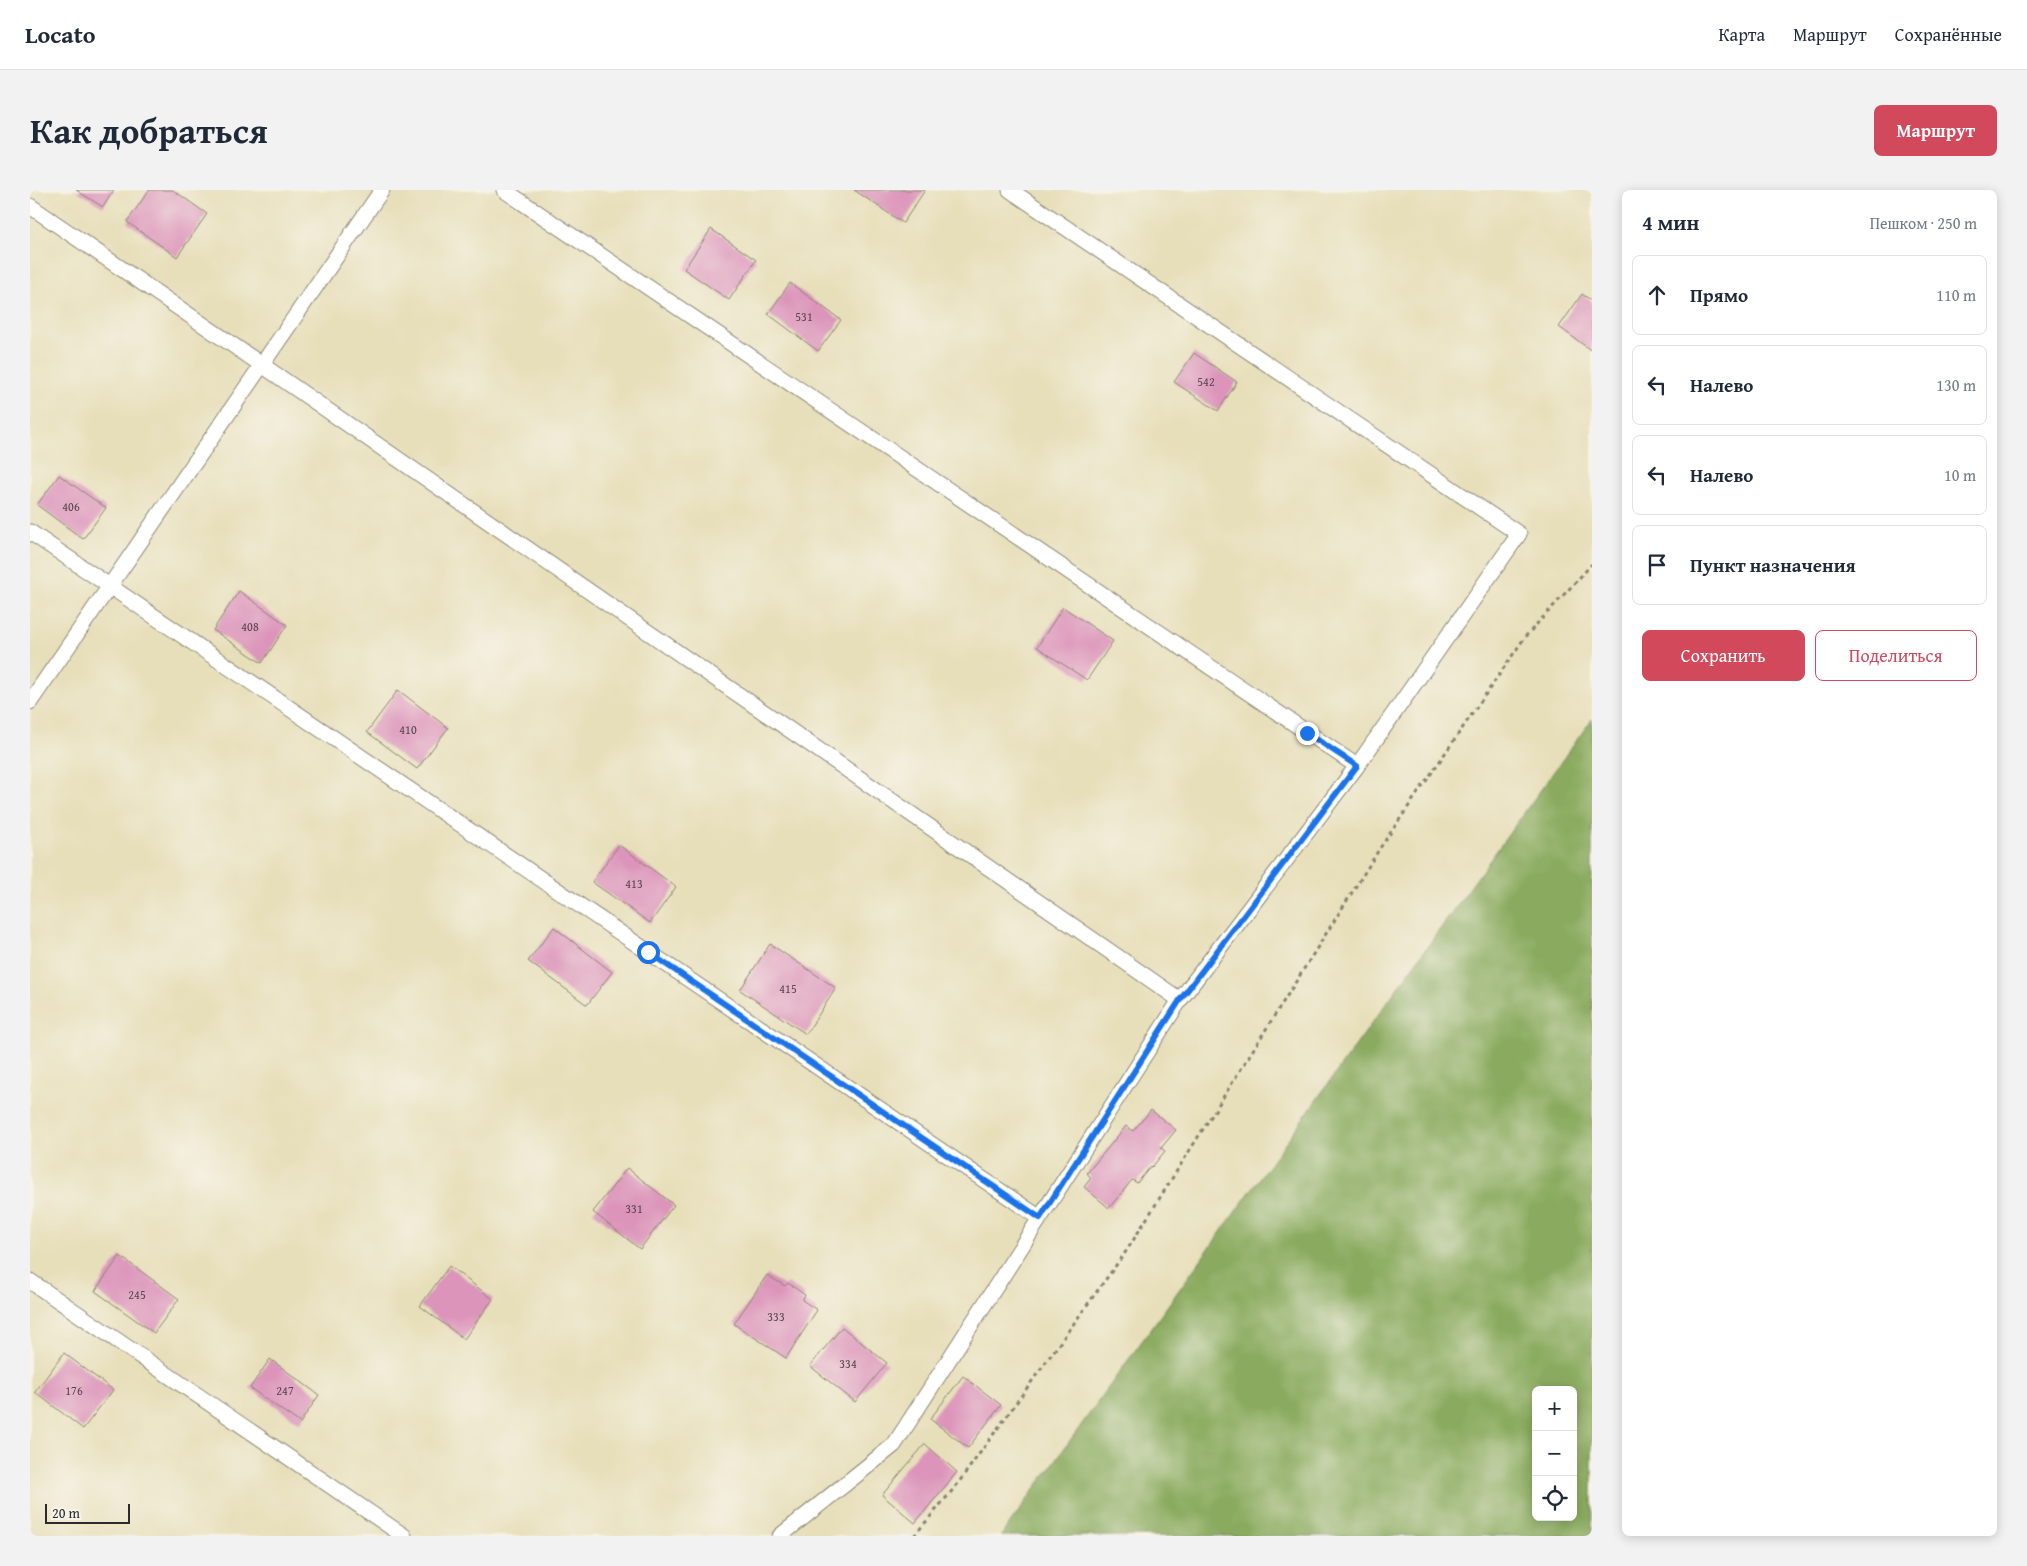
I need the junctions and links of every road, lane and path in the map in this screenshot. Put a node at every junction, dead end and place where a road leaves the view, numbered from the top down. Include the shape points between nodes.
1 (382, 190) edge
2 (504, 190) edge
3 (1010, 190) edge
4 (30, 206) edge
5 (262, 365) junction
6 (30, 532) edge
7 (1592, 564) edge
8 (110, 586) junction
9 (30, 702) edge
10 (1357, 766) junction
11 (1180, 1000) junction
12 (1040, 1218) junction
13 (30, 1281) edge
14 (404, 1536) edge
15 (780, 1536) edge
16 (914, 1536) edge

1 - 5 lane
2 - 10 lane
3 - 10 lane via 1520,534
4 - 5 lane
5 - 8 lane
5 - 11 lane
6 - 8 lane
7 - 16 path via 1525,637 1380,848 1127,1250 956,1486
8 - 9 lane
8 - 12 lane
10 - 11 lane
11 - 12 lane
12 - 15 lane via 894,1445
13 - 14 lane

